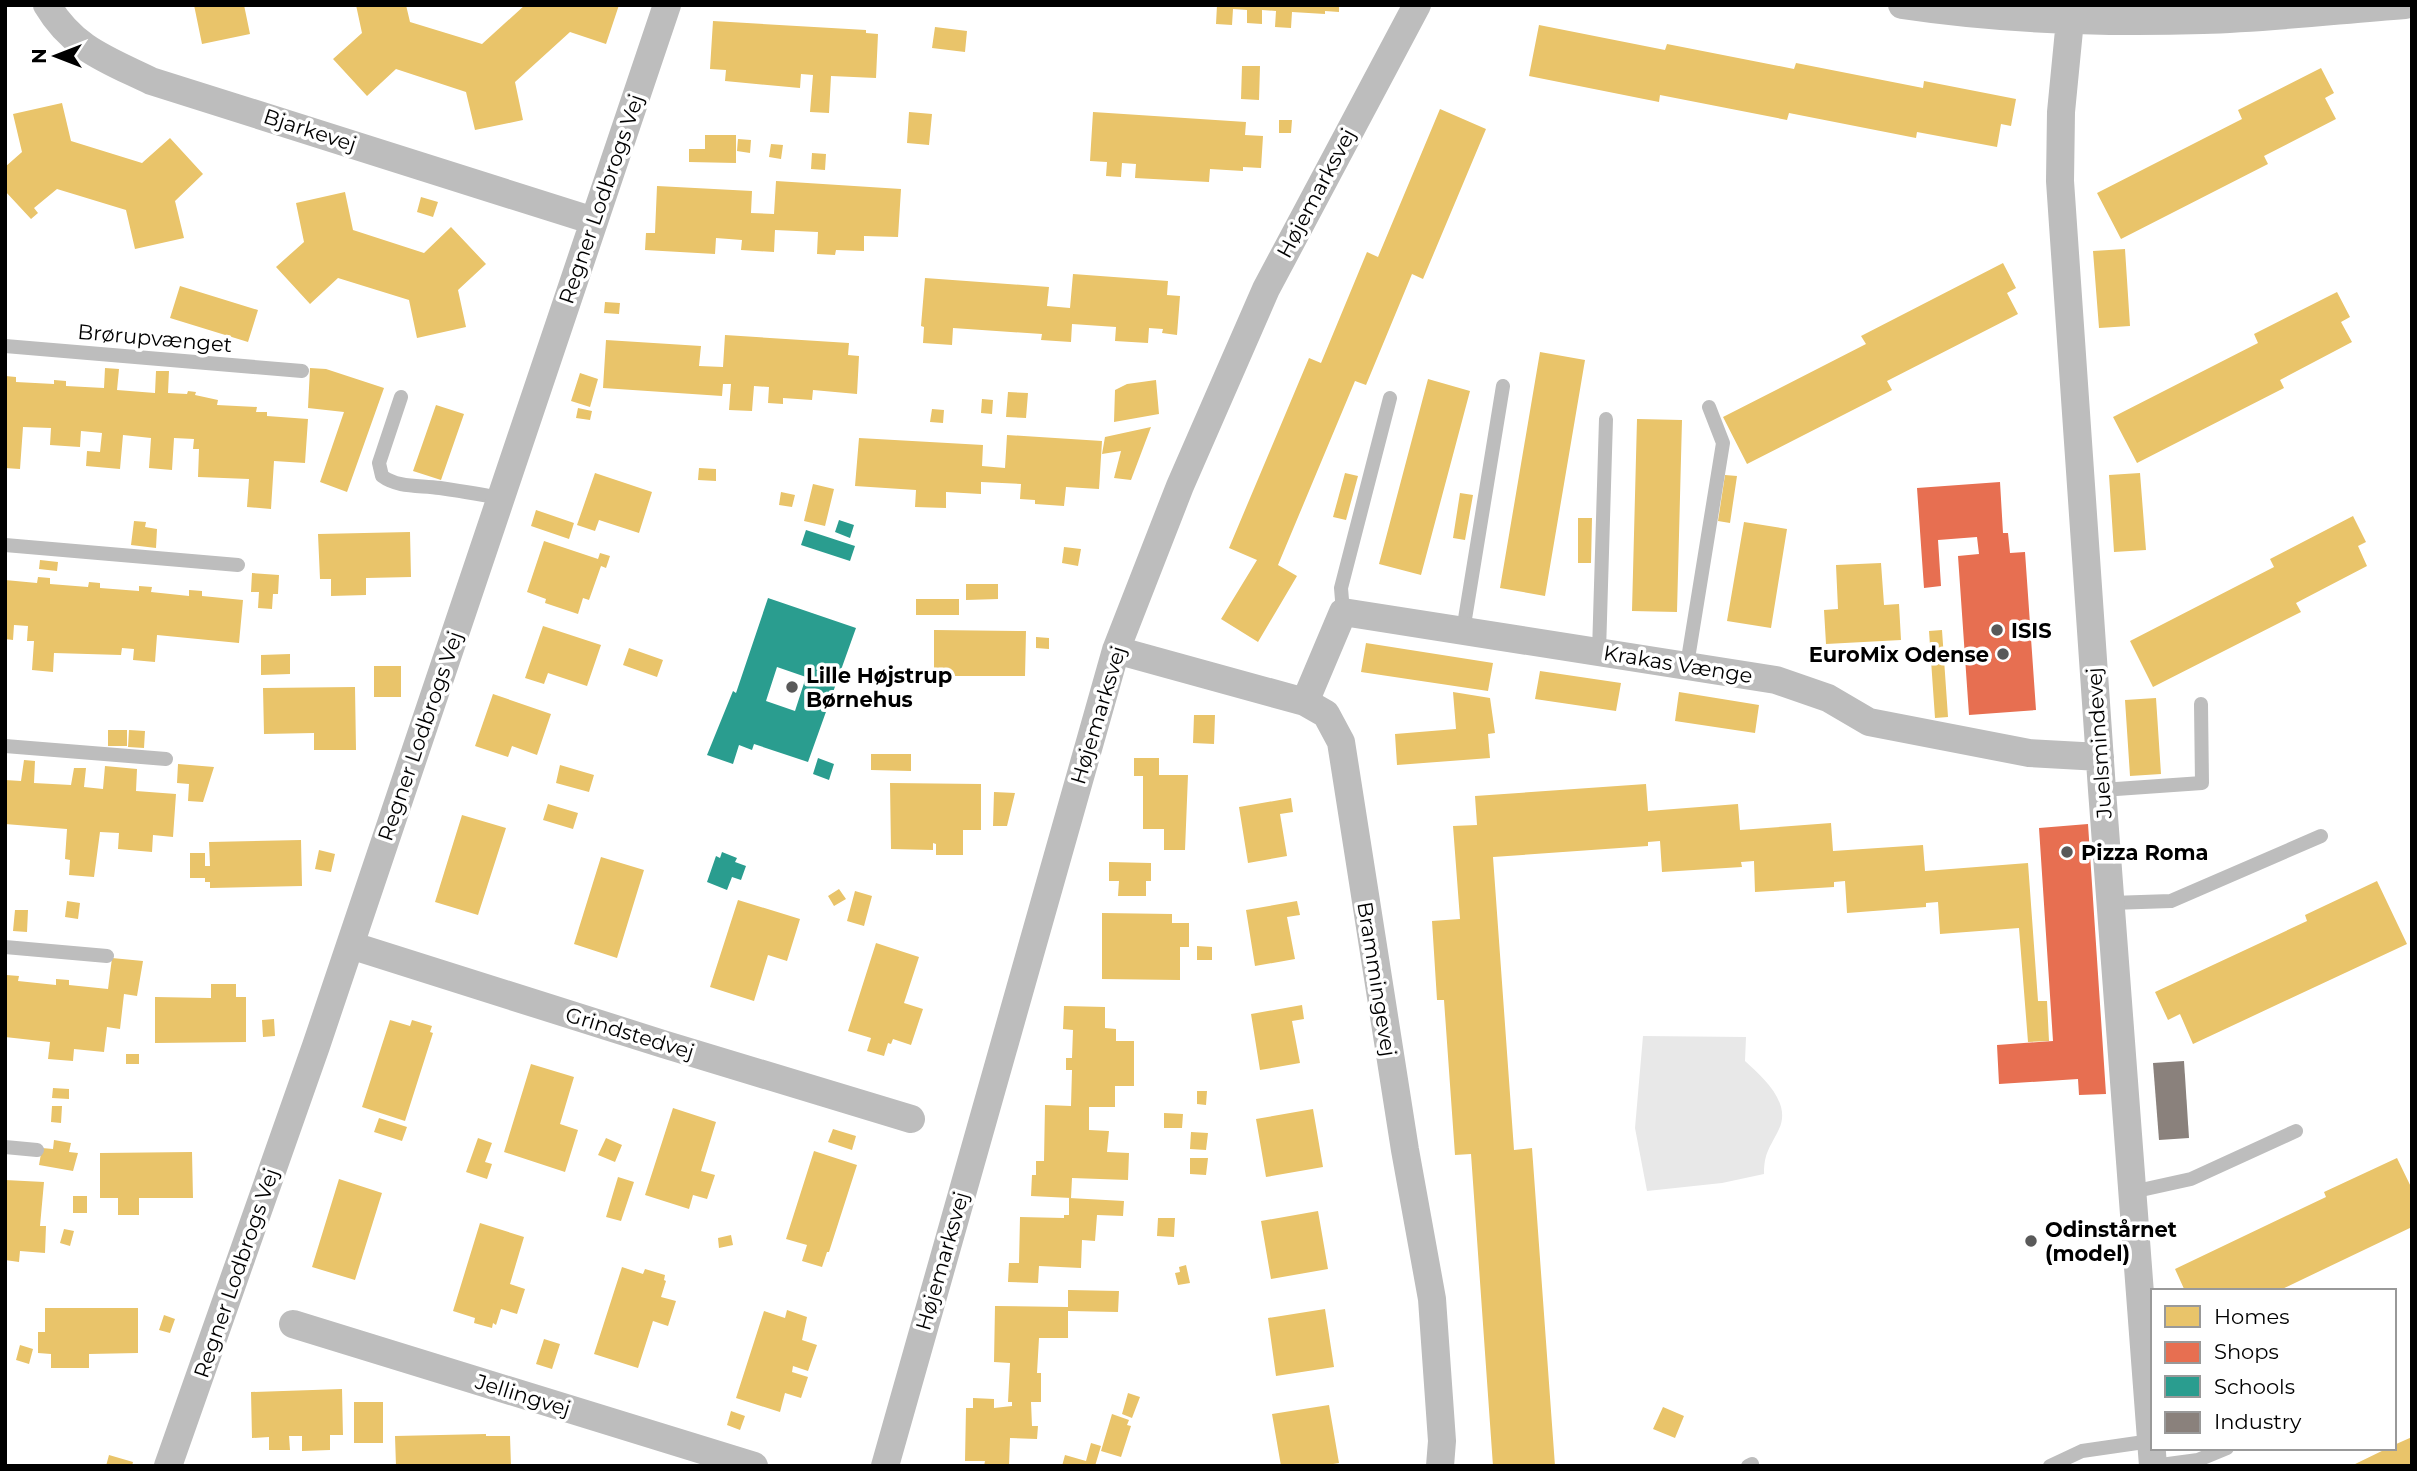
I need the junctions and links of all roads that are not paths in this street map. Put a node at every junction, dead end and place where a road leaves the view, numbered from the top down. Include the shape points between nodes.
1 (47, 5) edge
2 (667, 5) edge
3 (1417, 5) edge
4 (1902, 5) edge
5 (2405, 5) edge
6 (2070, 20) junction
7 (594, 221) junction
8 (5, 346) edge
9 (302, 370) dead end
10 (1503, 386) dead end
11 (401, 397) dead end
12 (1390, 398) dead end
13 (1709, 407) dead end
14 (1606, 419) dead end
15 (500, 498) junction
16 (5, 545) edge
17 (238, 565) dead end
18 (1343, 612) junction
19 (1463, 631) junction
20 (1116, 650) junction
21 (1599, 652) junction
22 (1687, 666) junction
23 (1305, 702) junction
24 (2201, 704) dead end
25 (5, 746) edge
26 (2100, 757) junction
27 (166, 759) dead end
28 (2102, 790) junction
29 (2321, 836) dead end
30 (2111, 903) junction
31 (350, 945) junction
32 (5, 947) edge
33 (107, 956) dead end
34 (911, 1119) dead end
35 (2296, 1131) dead end
36 (5, 1147) edge
37 (37, 1150) dead end
38 (2133, 1192) junction
39 (293, 1324) dead end
40 (2151, 1444) edge
41 (2222, 1450) edge
42 (2152, 1458) edge
43 (167, 1466) edge
44 (754, 1466) edge
45 (884, 1466) edge
46 (1440, 1466) edge
47 (2050, 1466) edge

1 - 7 street, Bjarkevej via 88,51 151,81
2 - 7 street, Regner Lodbrogs Vej
3 - 20 street, Højemarksvej via 1266,289 1180,486
4 - 6 street
5 - 6 street via 2204,20
6 - 26 street, Juelsmindevej via 2060,181
7 - 15 street, Regner Lodbrogs Vej
8 - 9 lane, Brørupvænget
10 - 19 lane
11 - 15 lane via 379,463 382,476 404,485
12 - 18 lane via 1341,588
13 - 22 lane via 1723,443
14 - 21 lane
15 - 31 street, Regner Lodbrogs Vej
16 - 17 lane
18 - 19 street, Krakas Vænge
18 - 23 street
19 - 21 street, Krakas Vænge
20 - 23 street, Brammingevej
20 - 45 street, Højemarksvej
21 - 22 street, Krakas Vænge
22 - 26 street, Krakas Vænge via 1776,680 1828,698 1868,722 2029,752
23 - 46 street, Brammingevej via 1326,714 1341,742 1432,1299 1443,1441
24 - 28 lane via 2202,783
25 - 27 lane
26 - 28 street, Juelsmindevej
28 - 30 street, Juelsmindevej
29 - 30 lane via 2171,901
30 - 38 street, Juelsmindevej
31 - 34 street, Grindstedvej
31 - 43 street, Regner Lodbrogs Vej
32 - 33 lane
35 - 38 lane via 2190,1179
36 - 37 lane
38 - 40 street, Juelsmindevej
39 - 44 street, Jellingvej
41 - 42 lane via 2198,1460
42 - 47 lane via 2082,1451

